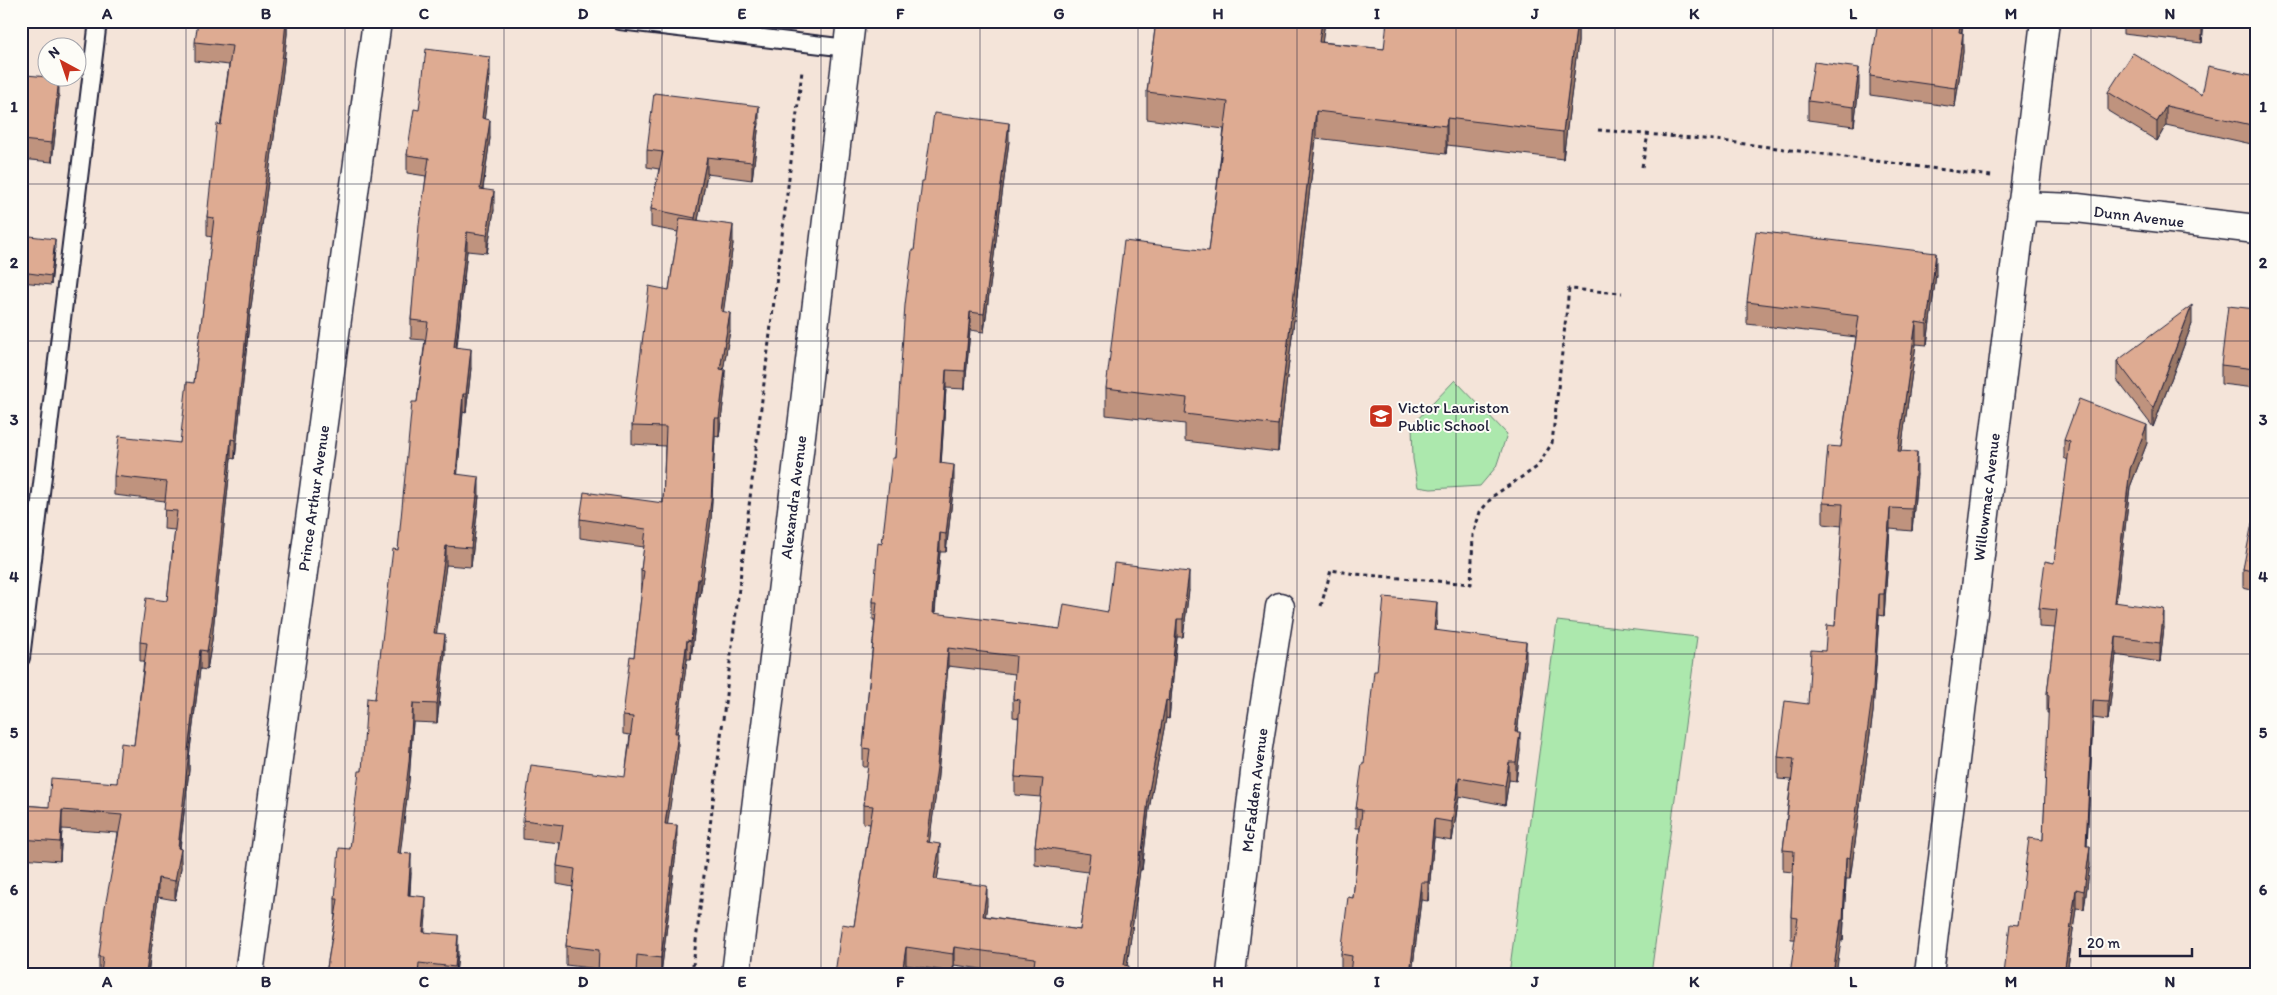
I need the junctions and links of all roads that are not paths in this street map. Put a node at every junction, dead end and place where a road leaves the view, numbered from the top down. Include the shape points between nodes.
1 (98, 21) edge
2 (377, 21) edge
3 (620, 21) edge
4 (851, 21) edge
5 (2045, 21) edge
6 (847, 48) junction
7 (2021, 206) junction
8 (2256, 229) edge
9 (1280, 607) dead end
10 (21, 658) edge
11 (249, 974) edge
12 (736, 974) edge
13 (1230, 974) edge
14 (1929, 974) edge

1 - 10 lane
2 - 11 street, Prince Arthur Avenue
3 - 6 lane
4 - 6 street, Alexandra Avenue
5 - 7 street, Willowmac Avenue
6 - 12 street, Alexandra Avenue
7 - 8 street, Dunn Avenue via 2077,208
7 - 14 street, Willowmac Avenue
9 - 13 street, McFadden Avenue via 1258,746

